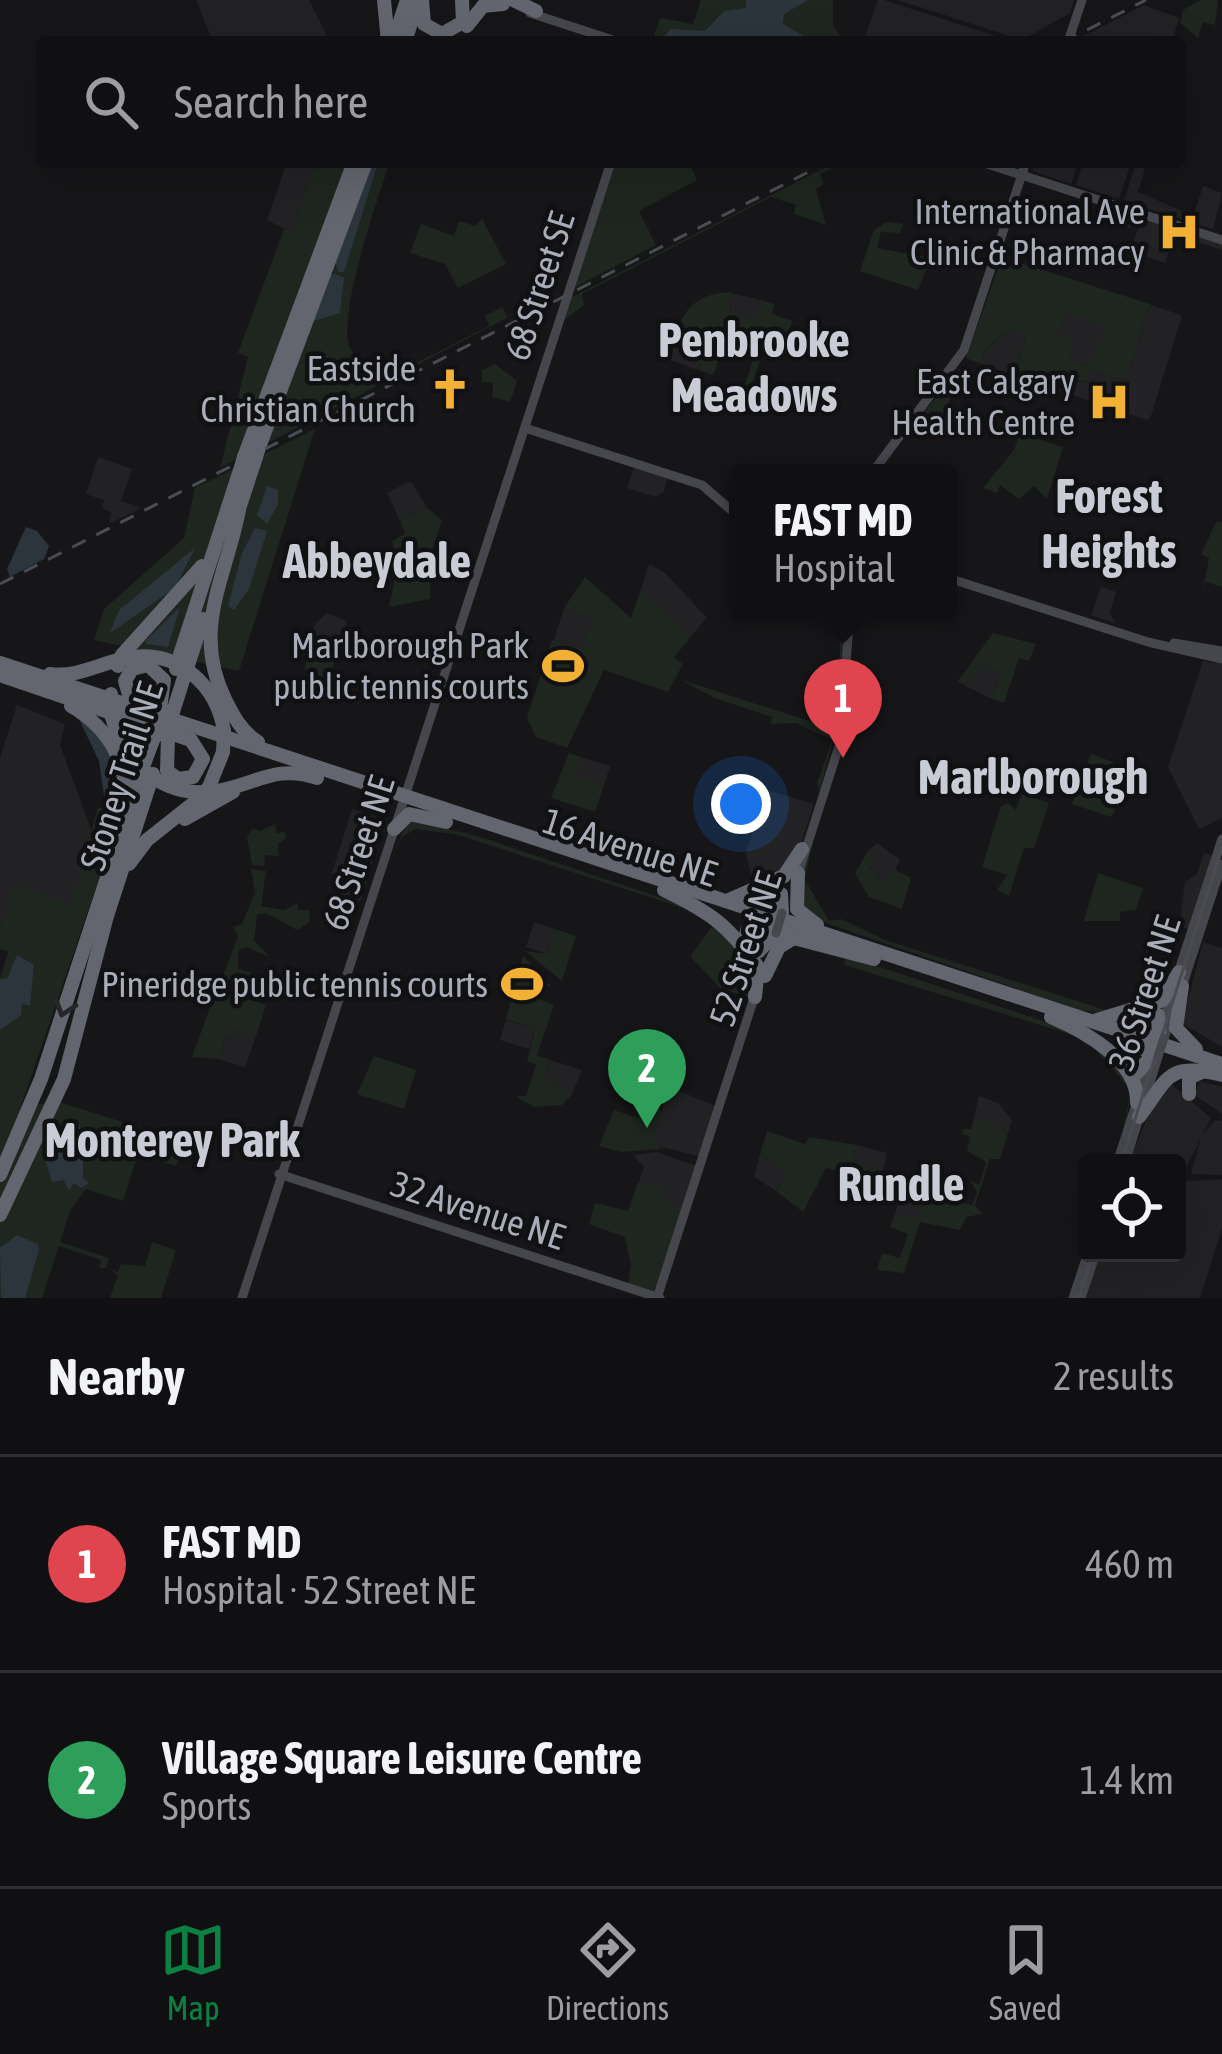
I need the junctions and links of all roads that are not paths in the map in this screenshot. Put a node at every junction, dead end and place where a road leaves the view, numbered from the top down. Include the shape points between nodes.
1 (384, 0) edge
2 (406, 0) edge
3 (420, 0) edge
4 (462, 0) edge
5 (476, 0) edge
6 (1080, 0) edge
7 (504, 1) edge
8 (536, 11) joint
9 (470, 19) junction
10 (390, 36) edge
11 (394, 36) edge
12 (407, 36) edge
13 (456, 36) edge
14 (596, 36) edge
15 (611, 36) edge
16 (1068, 36) edge
17 (352, 168) edge
18 (363, 168) edge
19 (605, 168) edge
20 (605, 168) edge
21 (1025, 169) edge
22 (1222, 237) edge
23 (286, 350) junction
24 (959, 363) junction
25 (524, 426) junction
26 (898, 453) dead end
27 (250, 457) junction
28 (886, 458) junction
29 (632, 461) junction
30 (881, 464) edge
31 (881, 464) edge
32 (231, 495) junction
33 (498, 502) junction
34 (729, 507) edge
35 (729, 508) edge
36 (239, 510) junction
37 (489, 511) dead end
38 (957, 579) edge
39 (957, 579) edge
40 (181, 593) junction
41 (847, 620) edge
42 (848, 620) edge
43 (1211, 651) edge
44 (1197, 666) dead end
45 (184, 669) junction
46 (10, 671) edge
47 (437, 694) junction
48 (170, 714) junction
49 (160, 734) junction
50 (281, 763) junction
51 (144, 774) junction
52 (265, 774) junction
53 (336, 778) junction
54 (401, 797) junction
55 (393, 826) junction
56 (469, 826) junction
57 (1217, 845) edge
58 (802, 849) junction
59 (136, 852) junction
60 (1222, 864) edge
61 (798, 873) junction
62 (769, 881) junction
63 (668, 888) junction
64 (790, 891) junction
65 (101, 897) junction
66 (784, 913) junction
67 (358, 932) junction
68 (777, 934) junction
69 (1194, 934) junction
70 (820, 935) junction
71 (101, 941) junction
72 (348, 943) dead end
73 (743, 948) junction
74 (362, 949) dead end
75 (770, 954) junction
76 (896, 958) junction
77 (352, 959) junction
78 (875, 959) junction
79 (765, 976) junction
80 (1180, 979) junction
81 (755, 997) junction
82 (1145, 1004) junction
83 (1052, 1012) junction
84 (1168, 1016) junction
85 (325, 1038) junction
86 (1206, 1053) junction
87 (1219, 1068) edge
88 (1151, 1071) junction
89 (1124, 1073) junction
90 (724, 1091) junction
91 (1189, 1094) dead end
92 (714, 1102) dead end
93 (1124, 1154) edge
94 (0, 1174) edge
95 (280, 1177) junction
96 (0, 1215) edge
97 (1084, 1262) edge
98 (1088, 1262) edge
99 (656, 1296) edge
100 (240, 1298) edge
101 (1077, 1298) edge

1 - 10 highway
2 - 11 highway
3 - 4 highway via 424,24 442,34 463,22
3 - 12 highway
5 - 9 highway
6 - 16 main road
7 - 8 highway
7 - 9 highway
7 - 14 main road
8 - 15 main road
9 - 13 highway
17 - 23 highway
18 - 23 highway
19 - 25 main road, 68 Street SE
20 - 25 main road, 68 Street SE
21 - 22 main road
21 - 24 main road
21 - 24 main road
23 - 27 highway, Stoney Trail NE
24 - 28 main road
24 - 30 main road
25 - 29 main road
25 - 29 main road
25 - 33 main road, 68 Street NE
25 - 47 main road, 68 Street NE
26 - 28 main road
27 - 32 highway, Stoney Trail NE
27 - 36 highway, Stoney Trail NE
28 - 31 main road
29 - 34 main road via 710,486
29 - 35 main road via 710,489
32 - 40 highway via 205,562
32 - 45 highway, Stoney Trail NE
33 - 37 main road
33 - 47 main road, 68 Street NE
36 - 45 highway, Stoney Trail NE
36 - 53 highway via 209,615 211,666 251,738
38 - 43 main road
39 - 43 main road via 1179,650
40 - 46 highway via 89,666
40 - 52 highway, bridge via 120,661 112,717 132,760 166,785 214,791
41 - 58 main road, 52 Street NE via 838,732
42 - 61 main road, 52 Street NE via 842,730
43 - 44 main road
45 - 48 highway, Stoney Trail NE
46 - 48 highway, 16 Avenue NE
46 - 49 highway via 191,740 203,759 193,777 167,771
46 - 50 highway, 16 Avenue NE
46 - 59 highway, bridge via 65,675 127,658 167,661 202,683 216,704 224,752 205,792
46 - 65 highway via 84,714 119,758 126,806
47 - 54 main road, 68 Street NE
47 - 54 main road, 68 Street NE
48 - 49 highway, Stoney Trail NE, bridge
48 - 53 highway, 16 Avenue NE
49 - 51 highway, Stoney Trail NE
50 - 53 highway, 16 Avenue NE
50 - 54 highway
51 - 65 highway, Stoney Trail NE
51 - 71 highway, Stoney Trail NE
52 - 53 highway
52 - 59 highway
53 - 54 highway, 16 Avenue NE
53 - 54 highway
54 - 55 highway
54 - 56 highway, 16 Avenue NE
54 - 63 highway, 16 Avenue NE
55 - 56 highway via 412,813
55 - 67 main road, 68 Street NE
55 - 77 main road, 68 Street NE
56 - 63 highway, 16 Avenue NE
57 - 69 main road, 36 Street NE
58 - 62 highway via 788,873
58 - 64 main road, 52 Street NE
59 - 71 highway
60 - 69 main road, 36 Street NE
61 - 64 main road, 52 Street NE
61 - 70 highway via 797,909
62 - 63 highway via 734,901
62 - 64 highway
63 - 70 highway, 16 Avenue NE
63 - 73 highway via 716,915
63 - 76 highway, 16 Avenue NE
64 - 66 main road, 52 Street NE
65 -> 94 highway, Stoney Trail NE
66 - 68 main road, 52 Street NE, bridge
66 - 70 highway via 778,890 760,892 758,905 767,912
67 - 72 main road
67 - 85 main road, 68 Street NE
68 - 70 highway via 762,950 745,940 759,925
68 - 75 main road, 52 Street NE
69 - 80 main road, 36 Street NE
70 - 76 highway
70 - 78 highway, 16 Avenue NE
71 - 96 highway, Stoney Trail NE via 60,1091
73 - 75 highway
73 - 81 highway via 759,969
74 - 77 main road
75 - 79 main road, 52 Street NE
75 - 81 main road, 52 Street NE
76 - 83 highway, 16 Avenue NE
77 - 85 main road, 68 Street NE
78 - 79 highway via 794,938 779,947
78 - 83 highway, 16 Avenue NE
79 - 99 main road, 52 Street NE
80 - 82 highway via 1166,998
80 - 84 main road, 36 Street NE
80 - 86 highway via 1177,1031
81 - 90 main road, 52 Street NE
82 - 83 highway via 1104,1021
82 - 84 highway
83 - 87 highway, 16 Avenue NE
83 - 88 highway, 16 Avenue NE
83 - 89 highway via 1093,1036
84 - 88 main road, 36 Street NE
85 - 95 main road, 68 Street NE
85 - 95 main road, 68 Street NE
86 - 87 highway
86 - 88 highway via 1143,1034 1134,1024 1138,1011 1156,1012
87 - 88 highway, 16 Avenue NE
87 - 88 highway
87 - 91 highway via 1190,1077
88 - 89 highway
88 - 89 highway via 1137,1088
88 - 93 main road, 36 Street NE
90 - 92 main road
90 - 99 main road, 52 Street NE
95 - 99 main road, 32 Avenue NE
95 - 99 main road, 32 Avenue NE
95 - 100 main road, 68 Street NE
95 - 100 main road, 68 Street NE
97 - 101 main road via 1075,1271
98 - 101 main road

